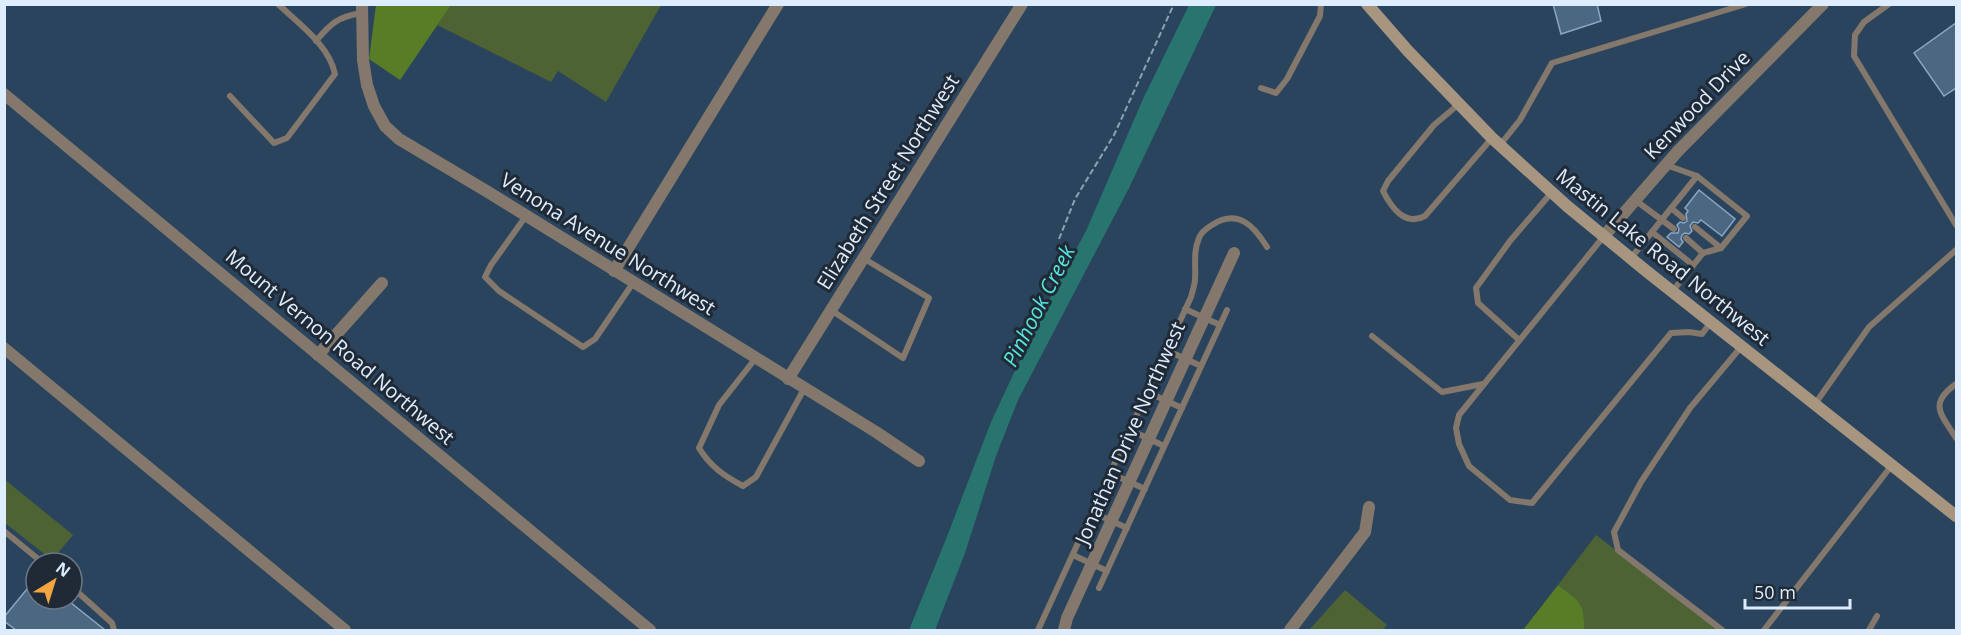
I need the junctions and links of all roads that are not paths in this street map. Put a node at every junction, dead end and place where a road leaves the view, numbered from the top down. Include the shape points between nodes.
1 (278, 4) edge
2 (778, 4) edge
3 (1022, 4) edge
4 (1321, 4) edge
5 (1367, 4) edge
6 (1746, 4) edge
7 (1889, 4) edge
8 (1819, 6) edge
9 (361, 9) edge
10 (316, 41) junction
11 (1261, 88) dead end
12 (4, 94) edge
13 (230, 96) dead end
14 (1459, 104) junction
15 (1496, 141) junction
16 (1666, 165) junction
17 (1696, 176) junction
18 (1552, 192) junction
19 (1635, 200) junction
20 (1671, 208) junction
21 (526, 216) junction
22 (1683, 218) dead end
23 (1661, 220) junction
24 (1956, 225) edge
25 (1695, 227) dead end
26 (1674, 229) dead end
27 (1652, 232) junction
28 (1604, 236) junction
29 (1686, 238) dead end
30 (1267, 247) dead end
31 (1721, 248) junction
32 (1956, 250) edge
33 (1234, 253) dead end
34 (1703, 253) junction
35 (863, 258) junction
36 (1630, 258) junction
37 (1693, 265) junction
38 (614, 271) junction
39 (382, 283) dead end
40 (633, 283) junction
41 (1672, 292) junction
42 (1185, 309) junction
43 (831, 310) junction
44 (1227, 310) dead end
45 (1204, 318) junction
46 (1711, 322) junction
47 (1220, 325) junction
48 (1372, 336) dead end
49 (1518, 339) junction
50 (1742, 346) junction
51 (4, 348) edge
52 (1166, 351) junction
53 (318, 355) junction
54 (755, 359) junction
55 (1185, 359) junction
56 (1201, 366) junction
57 (788, 379) junction
58 (1483, 384) junction
59 (1956, 384) edge
60 (804, 389) junction
61 (1147, 392) junction
62 (1167, 401) junction
63 (1815, 404) junction
64 (1182, 408) junction
65 (1130, 430) junction
66 (1956, 438) edge
67 (1149, 439) junction
68 (1164, 446) junction
69 (919, 461) dead end
70 (1892, 465) junction
71 (1110, 473) junction
72 (1130, 482) junction
73 (1145, 489) junction
74 (1369, 507) dead end
75 (1092, 513) junction
76 (1956, 516) edge
77 (1112, 521) junction
78 (1126, 528) junction
79 (4, 531) edge
80 (28, 551) edge
81 (1073, 555) junction
82 (1092, 564) junction
83 (1107, 571) junction
84 (1100, 588) dead end
85 (84, 598) edge
86 (1877, 616) dead end
87 (114, 630) edge
88 (345, 630) edge
89 (650, 630) edge
90 (1038, 630) edge
91 (1064, 630) edge
92 (1290, 630) edge
93 (1722, 630) edge
94 (1764, 630) edge
95 (1869, 630) edge

1 - 10 lane
2 - 38 street
3 - 35 street, Elizabeth Street Northwest
4 - 11 lane via 1320,16 1287,79 1276,93
5 - 14 street, Mastin Lake Road Northwest
6 - 15 lane via 1552,63 1520,120
7 - 24 lane via 1864,21 1855,35 1854,56
8 - 16 street, Kenwood Drive
9 - 10 lane via 343,16
9 - 21 street, Venona Avenue Northwest via 367,85 386,126 399,140
10 - 13 lane via 333,60 336,74 287,138 274,143
12 - 53 street, Mount Vernon Road Northwest
14 - 15 street, Mastin Lake Road Northwest
14 - 15 lane via 1434,125 1388,181 1383,191 1390,204 1407,219 1416,221 1425,216
15 - 18 street, Mastin Lake Road Northwest
16 - 17 lane
16 - 19 street, Kenwood Drive
17 - 20 lane
17 - 31 lane via 1747,216
18 - 28 street, Mastin Lake Road Northwest
18 - 49 lane via 1476,288 1478,303
19 - 23 lane
19 - 28 street, Kenwood Drive
20 - 22 lane
20 - 23 lane
21 - 38 street, Venona Avenue Northwest
21 - 40 lane via 485,277 499,291 583,347 595,339
23 - 26 lane
23 - 27 lane
25 - 31 lane
27 - 36 lane
27 - 37 lane
28 - 36 street, Mastin Lake Road Northwest
28 - 49 lane
29 - 34 lane
30 - 42 lane via 1248,223 1232,218 1206,228 1199,237 1195,281
31 - 34 lane
32 - 63 lane via 1869,327
33 - 45 street, Jonathan Drive Northwest
34 - 37 lane
35 - 43 street, Elizabeth Street Northwest
35 - 43 lane via 929,298 903,358
36 - 41 street, Mastin Lake Road Northwest
37 - 41 lane
38 - 40 street, Venona Avenue Northwest
39 - 53 street
40 - 54 street, Venona Avenue Northwest
41 - 46 street, Mastin Lake Road Northwest
42 - 45 lane
42 - 52 lane
43 - 57 street, Elizabeth Street Northwest
44 - 47 lane
45 - 47 lane
45 - 55 street, Jonathan Drive Northwest
46 - 50 street, Mastin Lake Road Northwest
46 - 58 lane via 1702,334 1671,333 1532,504 1510,500 1469,466 1459,444 1459,415
47 - 56 lane
48 - 58 lane via 1442,392
49 - 58 lane
50 - 63 street, Mastin Lake Road Northwest
50 - 93 lane via 1690,408 1641,482 1614,532 1618,550
51 - 88 street
52 - 55 lane
52 - 61 lane
53 - 89 street, Mount Vernon Road Northwest
54 - 57 street, Venona Avenue Northwest
54 - 60 lane via 719,405 699,448 723,475 743,486 756,477
55 - 56 lane
55 - 62 street, Jonathan Drive Northwest
56 - 64 lane
57 - 60 street, Venona Avenue Northwest
59 - 66 lane via 1944,393 1939,412
60 - 69 street, Venona Avenue Northwest
61 - 62 lane
61 - 65 lane
62 - 64 lane
62 - 67 street, Jonathan Drive Northwest
63 - 70 street, Mastin Lake Road Northwest
64 - 68 lane
65 - 67 lane
65 - 71 lane
67 - 68 lane
67 - 72 street, Jonathan Drive Northwest
68 - 73 lane
70 - 76 street, Mastin Lake Road Northwest
70 - 94 lane
71 - 72 lane
71 - 75 lane
72 - 73 lane
72 - 77 street, Jonathan Drive Northwest
73 - 78 lane
74 - 92 street via 1365,532
75 - 77 lane
75 - 81 lane
77 - 78 lane
77 - 82 street, Jonathan Drive Northwest
78 - 83 lane
79 - 80 lane
81 - 82 lane
81 - 90 lane
82 - 83 lane
82 - 91 street, Jonathan Drive Northwest
83 - 84 lane
85 - 87 lane
86 - 95 lane

